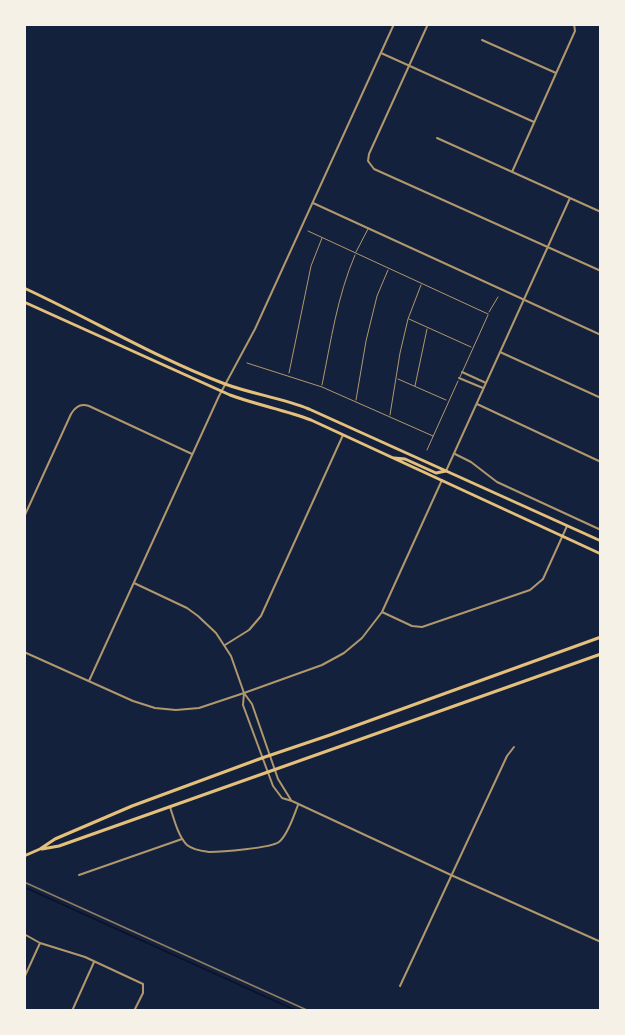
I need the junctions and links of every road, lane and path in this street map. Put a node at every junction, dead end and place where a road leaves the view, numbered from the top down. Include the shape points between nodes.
1 (394, 24) edge
2 (428, 24) edge
3 (574, 25) edge
4 (482, 40) dead end
5 (381, 53) junction
6 (409, 66) junction
7 (556, 74) junction
8 (534, 122) junction
9 (438, 138) dead end
10 (512, 172) junction
11 (570, 198) junction
12 (313, 203) junction
13 (601, 212) edge
14 (368, 229) junction
15 (308, 231) dead end
16 (322, 237) junction
17 (548, 247) junction
18 (356, 254) junction
19 (389, 268) junction
20 (601, 272) edge
21 (421, 283) junction
22 (24, 290) edge
23 (498, 297) dead end
24 (524, 300) junction
25 (24, 302) edge
26 (488, 314) junction
27 (408, 319) junction
28 (427, 328) junction
29 (601, 335) edge
30 (473, 348) junction
31 (500, 352) junction
32 (247, 363) dead end
33 (462, 372) junction
34 (289, 375) junction
35 (396, 378) junction
36 (459, 378) junction
37 (486, 383) junction
38 (225, 384) junction
39 (414, 386) junction
40 (322, 387) junction
41 (483, 388) junction
42 (221, 391) junction
43 (601, 398) edge
44 (448, 401) junction
45 (356, 402) junction
46 (477, 404) junction
47 (390, 416) junction
48 (343, 435) junction
49 (433, 436) junction
50 (427, 450) dead end
51 (454, 453) junction
52 (192, 454) junction
53 (392, 458) junction
54 (601, 462) edge
55 (446, 471) junction
56 (442, 480) junction
57 (24, 517) edge
58 (567, 526) junction
59 (601, 530) edge
60 (562, 537) junction
61 (601, 541) edge
62 (601, 554) edge
63 (134, 583) junction
64 (382, 612) junction
65 (601, 637) edge
66 (225, 645) junction
67 (24, 652) edge
68 (601, 654) edge
69 (89, 681) junction
70 (244, 693) junction
71 (514, 747) dead end
72 (270, 755) junction
73 (262, 758) junction
74 (275, 770) junction
75 (268, 772) junction
76 (292, 801) junction
77 (298, 804) junction
78 (170, 807) junction
79 (182, 839) junction
80 (40, 849) junction
81 (24, 856) edge
82 (78, 875) dead end
83 (452, 875) junction
84 (24, 934) edge
85 (601, 942) edge
86 (40, 943) junction
87 (94, 961) junction
88 (24, 978) edge
89 (400, 986) dead end
90 (72, 1011) edge
91 (134, 1011) edge
92 (198, 1011) edge
93 (203, 1011) edge

1 - 5 street
2 - 6 street
3 - 7 street via 575,31
4 - 7 street
5 - 6 street
5 - 12 street
6 - 8 street
6 - 17 street via 369,154 368,161 374,169
7 - 8 street
8 - 10 street
9 - 10 street
10 - 11 street
11 - 13 street
11 - 17 street
12 - 14 street
12 - 38 street
14 - 18 lane
14 - 24 street
15 - 16 lane
16 - 18 lane
16 - 34 lane via 311,266
17 - 20 street
17 - 24 street
18 - 19 lane
18 - 40 lane via 337,308
19 - 21 lane
19 - 45 lane via 371,318
21 - 26 lane
21 - 27 lane
22 - 38 main road
23 - 26 lane
24 - 29 street
24 - 31 street
25 - 42 main road
26 - 30 lane
27 - 28 lane
27 - 35 lane
28 - 30 lane
28 - 39 lane
30 - 33 lane
31 - 37 street
31 - 43 street
32 - 34 lane
33 - 36 lane
33 - 37 street
34 - 40 lane
35 - 39 lane
35 - 47 lane
36 - 41 street
36 - 44 lane
37 - 41 street
38 - 42 street
38 - 55 main road via 302,406
39 - 44 lane
40 - 45 lane
41 - 46 street
42 - 48 main road via 297,415
42 - 52 street
44 - 49 lane
45 - 47 lane
46 - 51 street
46 - 54 street
47 - 49 lane
48 - 53 main road
48 - 66 street via 261,616 249,630
49 - 50 lane
51 - 55 street
51 - 59 street via 497,482
52 - 57 street via 89,406 76,407
52 - 63 street
53 - 55 main road via 405,459 436,473
53 - 56 main road
55 - 58 main road
56 - 60 main road
56 - 64 street
58 - 60 street
58 - 61 main road
60 - 62 main road
60 - 64 street via 543,579 530,590 422,627
63 - 66 street via 187,608 209,625
63 - 69 street
64 - 70 street via 362,638 338,656
65 - 72 main road
66 - 70 street
67 - 69 street
68 - 74 main road
69 - 70 street via 133,701 166,709 199,708
70 - 72 street via 252,704
70 - 73 street via 243,705
71 - 83 street
72 - 73 main road
72 - 74 street
73 - 75 street
73 - 80 main road via 113,814
74 - 75 main road
74 - 76 street
75 - 76 street via 276,792
75 - 78 main road
76 - 77 street
77 - 79 street via 284,836 276,844 212,852 190,847
77 - 83 street
78 - 79 street
78 - 80 main road
79 - 82 street
80 - 81 main road
83 - 85 street
83 - 89 street
84 - 86 street
86 - 87 street
86 - 88 street
87 - 90 street
87 - 91 street via 143,984
92 - 93 street

